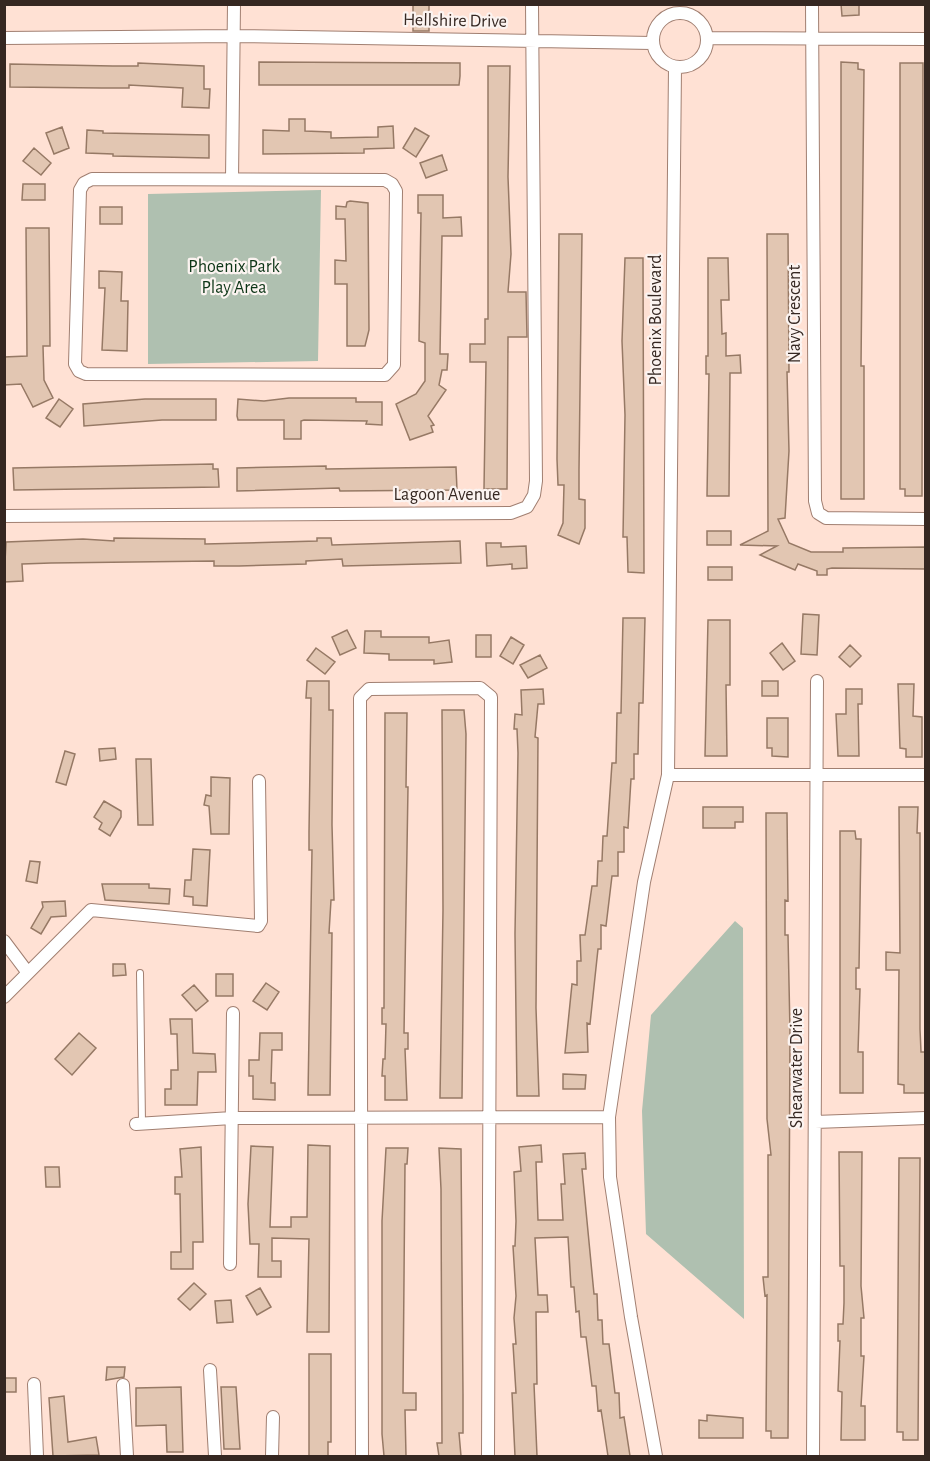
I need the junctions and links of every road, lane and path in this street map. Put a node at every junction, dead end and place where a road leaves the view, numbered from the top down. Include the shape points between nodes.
1 (234, 4) edge
2 (532, 4) edge
3 (812, 4) edge
4 (678, 9) edge
5 (234, 36) junction
6 (811, 37) junction
7 (4, 38) edge
8 (707, 38) junction
9 (926, 39) edge
10 (531, 40) junction
11 (652, 43) junction
12 (675, 68) junction
13 (232, 179) junction
14 (4, 516) edge
15 (926, 519) edge
16 (817, 681) dead end
17 (668, 775) junction
18 (816, 775) junction
19 (926, 775) edge
20 (259, 781) dead end
21 (4, 942) edge
22 (28, 973) junction
23 (140, 973) dead end
24 (4, 997) edge
25 (233, 1013) dead end
26 (489, 1117) junction
27 (609, 1117) junction
28 (232, 1118) junction
29 (361, 1118) junction
30 (926, 1118) edge
31 (814, 1122) junction
32 (139, 1124) joint
33 (230, 1264) dead end
34 (210, 1370) dead end
35 (34, 1384) dead end
36 (123, 1385) dead end
37 (273, 1417) dead end
38 (37, 1456) edge
39 (127, 1456) edge
40 (215, 1456) edge
41 (272, 1456) edge
42 (362, 1456) edge
43 (488, 1456) edge
44 (656, 1456) edge
45 (813, 1456) edge

1 - 5 street
2 - 10 street
3 - 6 street, Navy Crescent
4 - 8 street via 694,17
4 - 11 street via 656,26
5 - 7 street, Hellshire Drive
5 - 10 street, Hellshire Drive
5 - 13 street
6 - 8 street
6 - 9 street
6 - 15 street, Navy Crescent via 815,501 818,513 826,518
8 - 12 street via 704,54 698,61
10 - 11 street, Hellshire Drive
10 - 14 street, Lagoon Avenue via 536,481 527,507 511,513
11 - 12 street via 660,59
12 - 17 street, Phoenix Boulevard
13 - 13 street via 385,180 392,184 396,191 394,365 390,372 385,375 79,371 75,364 80,190 84,183 92,179
16 - 18 street, Shearwater Drive
17 - 18 street
17 - 27 street, Phoenix Boulevard via 644,882
18 - 19 street
18 - 31 street, Shearwater Drive
20 - 22 street via 258,926 91,910
21 - 22 street
22 - 24 street
23 - 32 lane
25 - 28 street
26 - 27 street
26 - 29 street
26 - 29 street via 491,697 480,688 369,689 360,698
26 - 43 street
27 - 44 street, Phoenix Boulevard via 610,1177
28 - 29 street
28 - 32 street
28 - 33 street
29 - 42 street
30 - 31 street
31 - 45 street, Shearwater Drive
34 - 40 street
35 - 38 street
36 - 39 street
37 - 41 street

